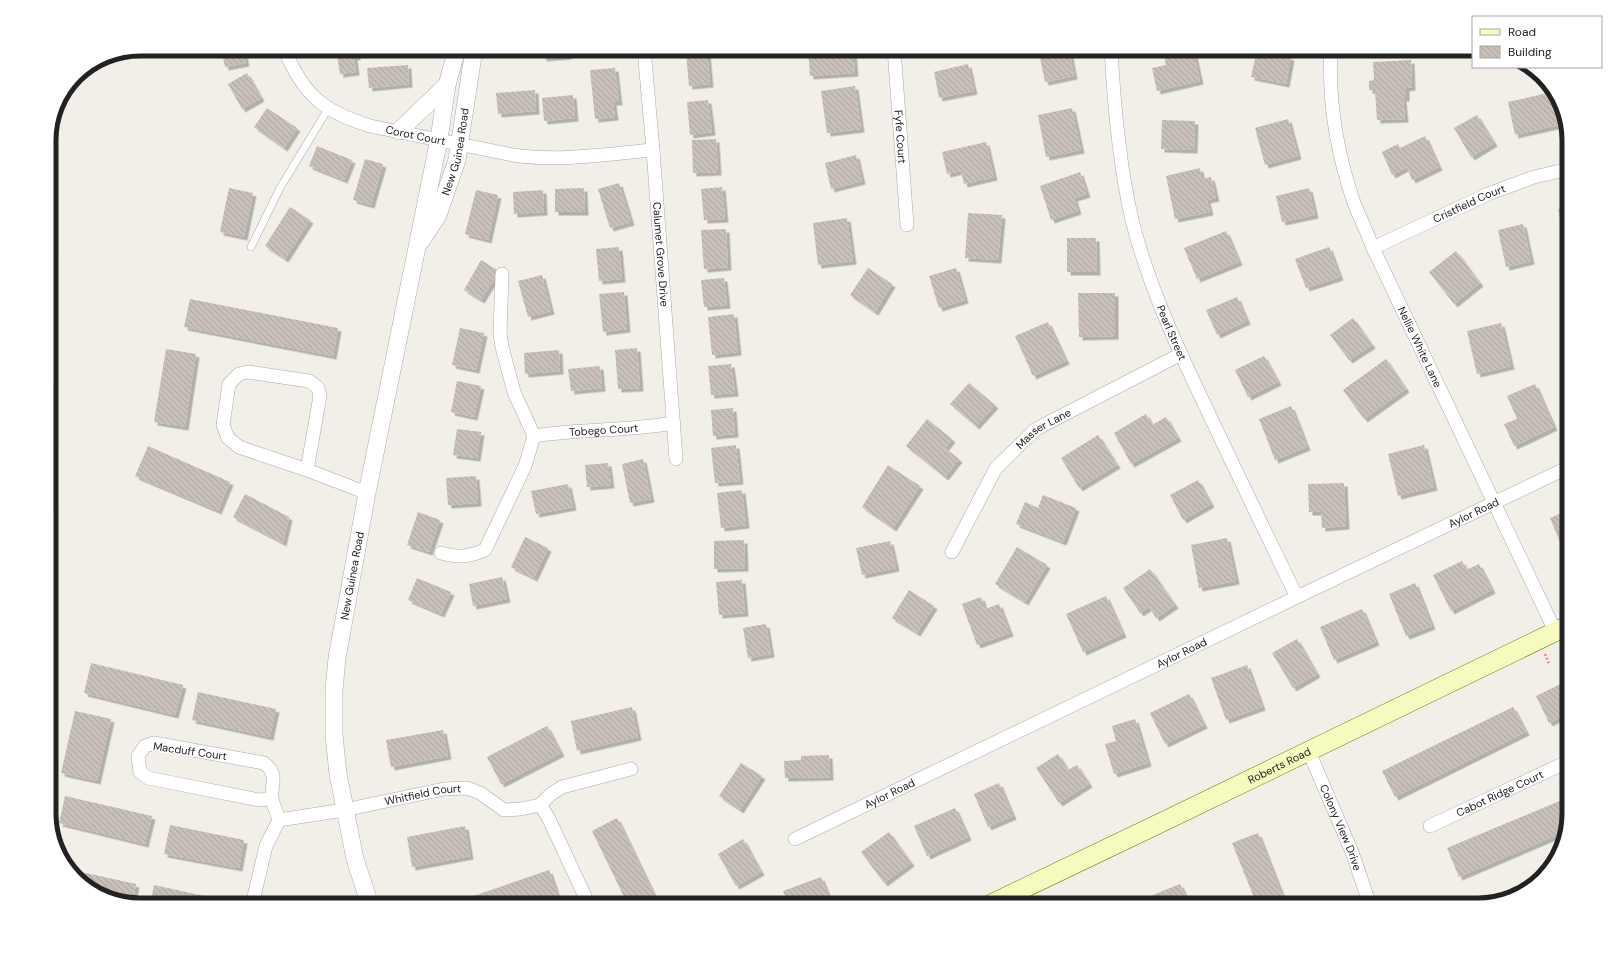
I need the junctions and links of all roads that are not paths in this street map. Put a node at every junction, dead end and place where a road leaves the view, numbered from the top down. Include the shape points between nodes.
1 (287, 56) edge
2 (455, 56) edge
3 (473, 56) edge
4 (645, 56) edge
5 (895, 56) edge
6 (1111, 56) edge
7 (1331, 56) edge
8 (447, 85) junction
9 (328, 109) junction
10 (399, 132) junction
11 (439, 139) junction
12 (460, 144) junction
13 (653, 150) junction
14 (1562, 171) edge
15 (907, 225) dead end
16 (251, 247) dead end
17 (416, 248) junction
18 (1373, 248) junction
19 (502, 274) dead end
20 (1181, 354) junction
21 (674, 423) junction
22 (534, 436) junction
23 (676, 459) dead end
24 (307, 470) junction
25 (1562, 470) edge
26 (366, 493) junction
27 (1494, 503) junction
28 (952, 552) dead end
29 (441, 554) dead end
30 (1296, 597) junction
31 (1562, 628) edge
32 (1309, 752) junction
33 (1562, 766) edge
34 (631, 770) dead end
35 (272, 799) junction
36 (540, 805) junction
37 (344, 810) junction
38 (279, 820) junction
39 (1430, 826) dead end
40 (795, 839) dead end
41 (254, 898) edge
42 (368, 898) edge
43 (586, 898) edge
44 (1004, 898) edge
45 (1368, 898) edge

1 - 9 street, Corot Court via 308,91
2 - 8 street, New Guinea Road
3 - 12 street, New Guinea Road
4 - 13 street, Calumet Grove Drive
5 - 15 street, Fyfe Court
6 - 20 street, Pearl Street via 1114,106 1124,183 1132,221 1162,310
7 - 18 street, Nellie White Lane via 1331,91 1344,172
8 - 10 street
8 - 11 street, New Guinea Road
9 - 10 street, Corot Court via 355,121
9 - 16 lane via 280,188
10 - 11 street, Corot Court
11 - 12 street, Corot Court
11 - 17 street, New Guinea Road
12 - 13 street, Corot Court via 533,158
12 - 17 street, New Guinea Road via 438,215
13 - 21 street, Calumet Grove Drive
14 - 18 street, Cristfield Court via 1534,177 1488,194
17 - 26 street, New Guinea Road
18 - 27 street, Nellie White Lane
19 - 22 street via 502,347 514,392
20 - 28 street, Masser Lane via 1036,429 996,468
20 - 30 street, Pearl Street
21 - 22 street, Tobego Court via 653,427
21 - 23 street, Calumet Grove Drive
22 - 29 street via 525,466 485,550 470,557
24 - 24 street via 320,396 318,388 309,381 248,372 239,374 229,384 223,425 228,438 239,447
24 - 26 street
25 - 27 street, Aylor Road
26 - 37 street, New Guinea Road via 336,658 334,735
27 - 30 street, Aylor Road
27 - 31 street, Nellie White Lane
30 - 40 street, Aylor Road
31 - 32 main road, Roberts Road
32 - 44 main road, Roberts Road
32 - 45 street, Colony View Drive via 1352,852
33 - 39 street, Cabot Ridge Court
34 - 36 street via 562,787
35 - 35 street, Macduff Court via 274,776 271,768 264,763 154,743 145,746 138,756 140,772 148,778 259,800
35 - 38 street, Macduff Court
36 - 37 street, Whitfield Court via 504,810 467,788 444,789
36 - 43 street
37 - 38 street, Whitfield Court
37 - 42 street, New Guinea Road via 355,859
38 - 41 street via 266,846

